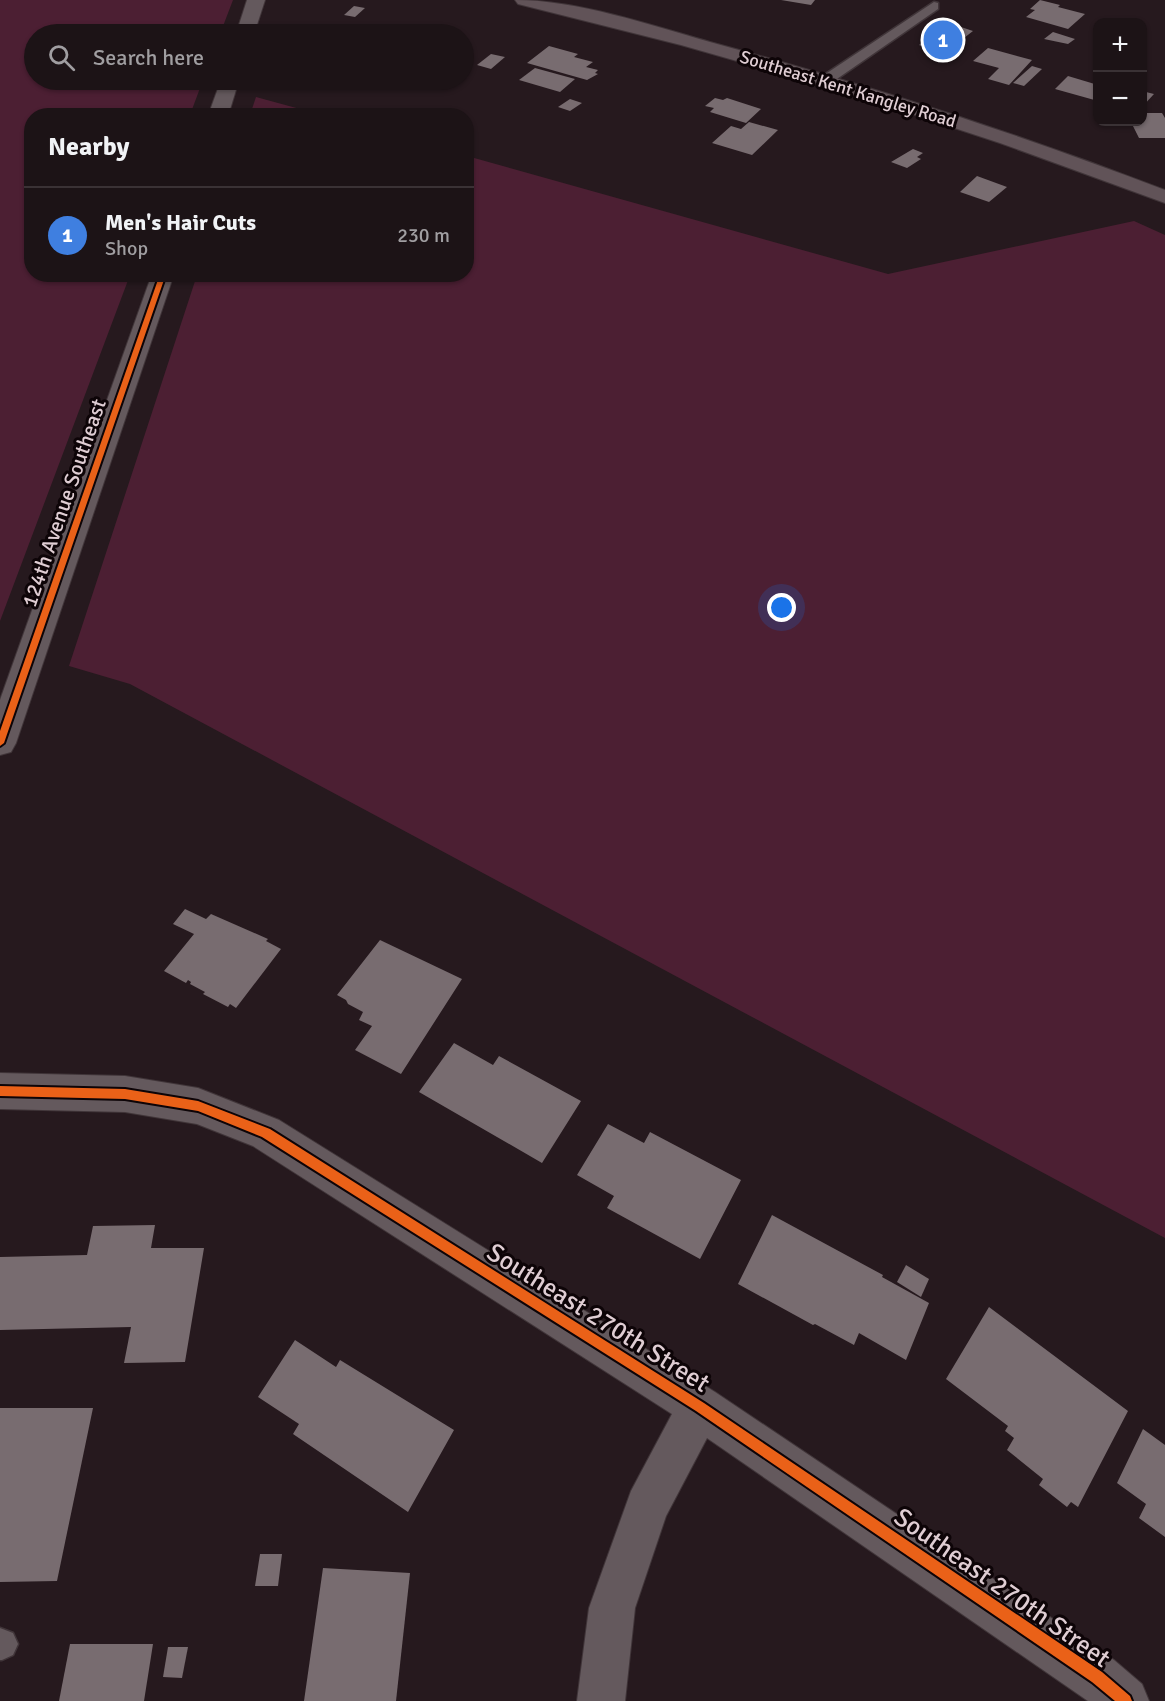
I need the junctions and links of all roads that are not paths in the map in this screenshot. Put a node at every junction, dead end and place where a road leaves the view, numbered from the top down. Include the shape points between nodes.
1 (256, 0) edge
2 (524, 0) edge
3 (934, 6) dead end
4 (248, 24) edge
5 (826, 80) junction
6 (227, 90) edge
7 (221, 108) edge
8 (1165, 197) edge
9 (160, 282) edge
10 (0, 743) edge
11 (0, 1091) edge
12 (700, 1407) junction
13 (602, 1701) edge
14 (1125, 1701) edge

1 - 4 street
2 - 5 main road, Southeast Kent Kangley Road via 660,32
3 - 5 lane
5 - 8 main road, Southeast Kent Kangley Road via 880,95
6 - 7 street
9 - 10 street, 124th Avenue Southeast
11 - 12 street, Southeast 270th Street via 125,1094 198,1106 266,1133
12 - 13 street via 647,1507 612,1608
12 - 14 street, Southeast 270th Street via 1097,1677

